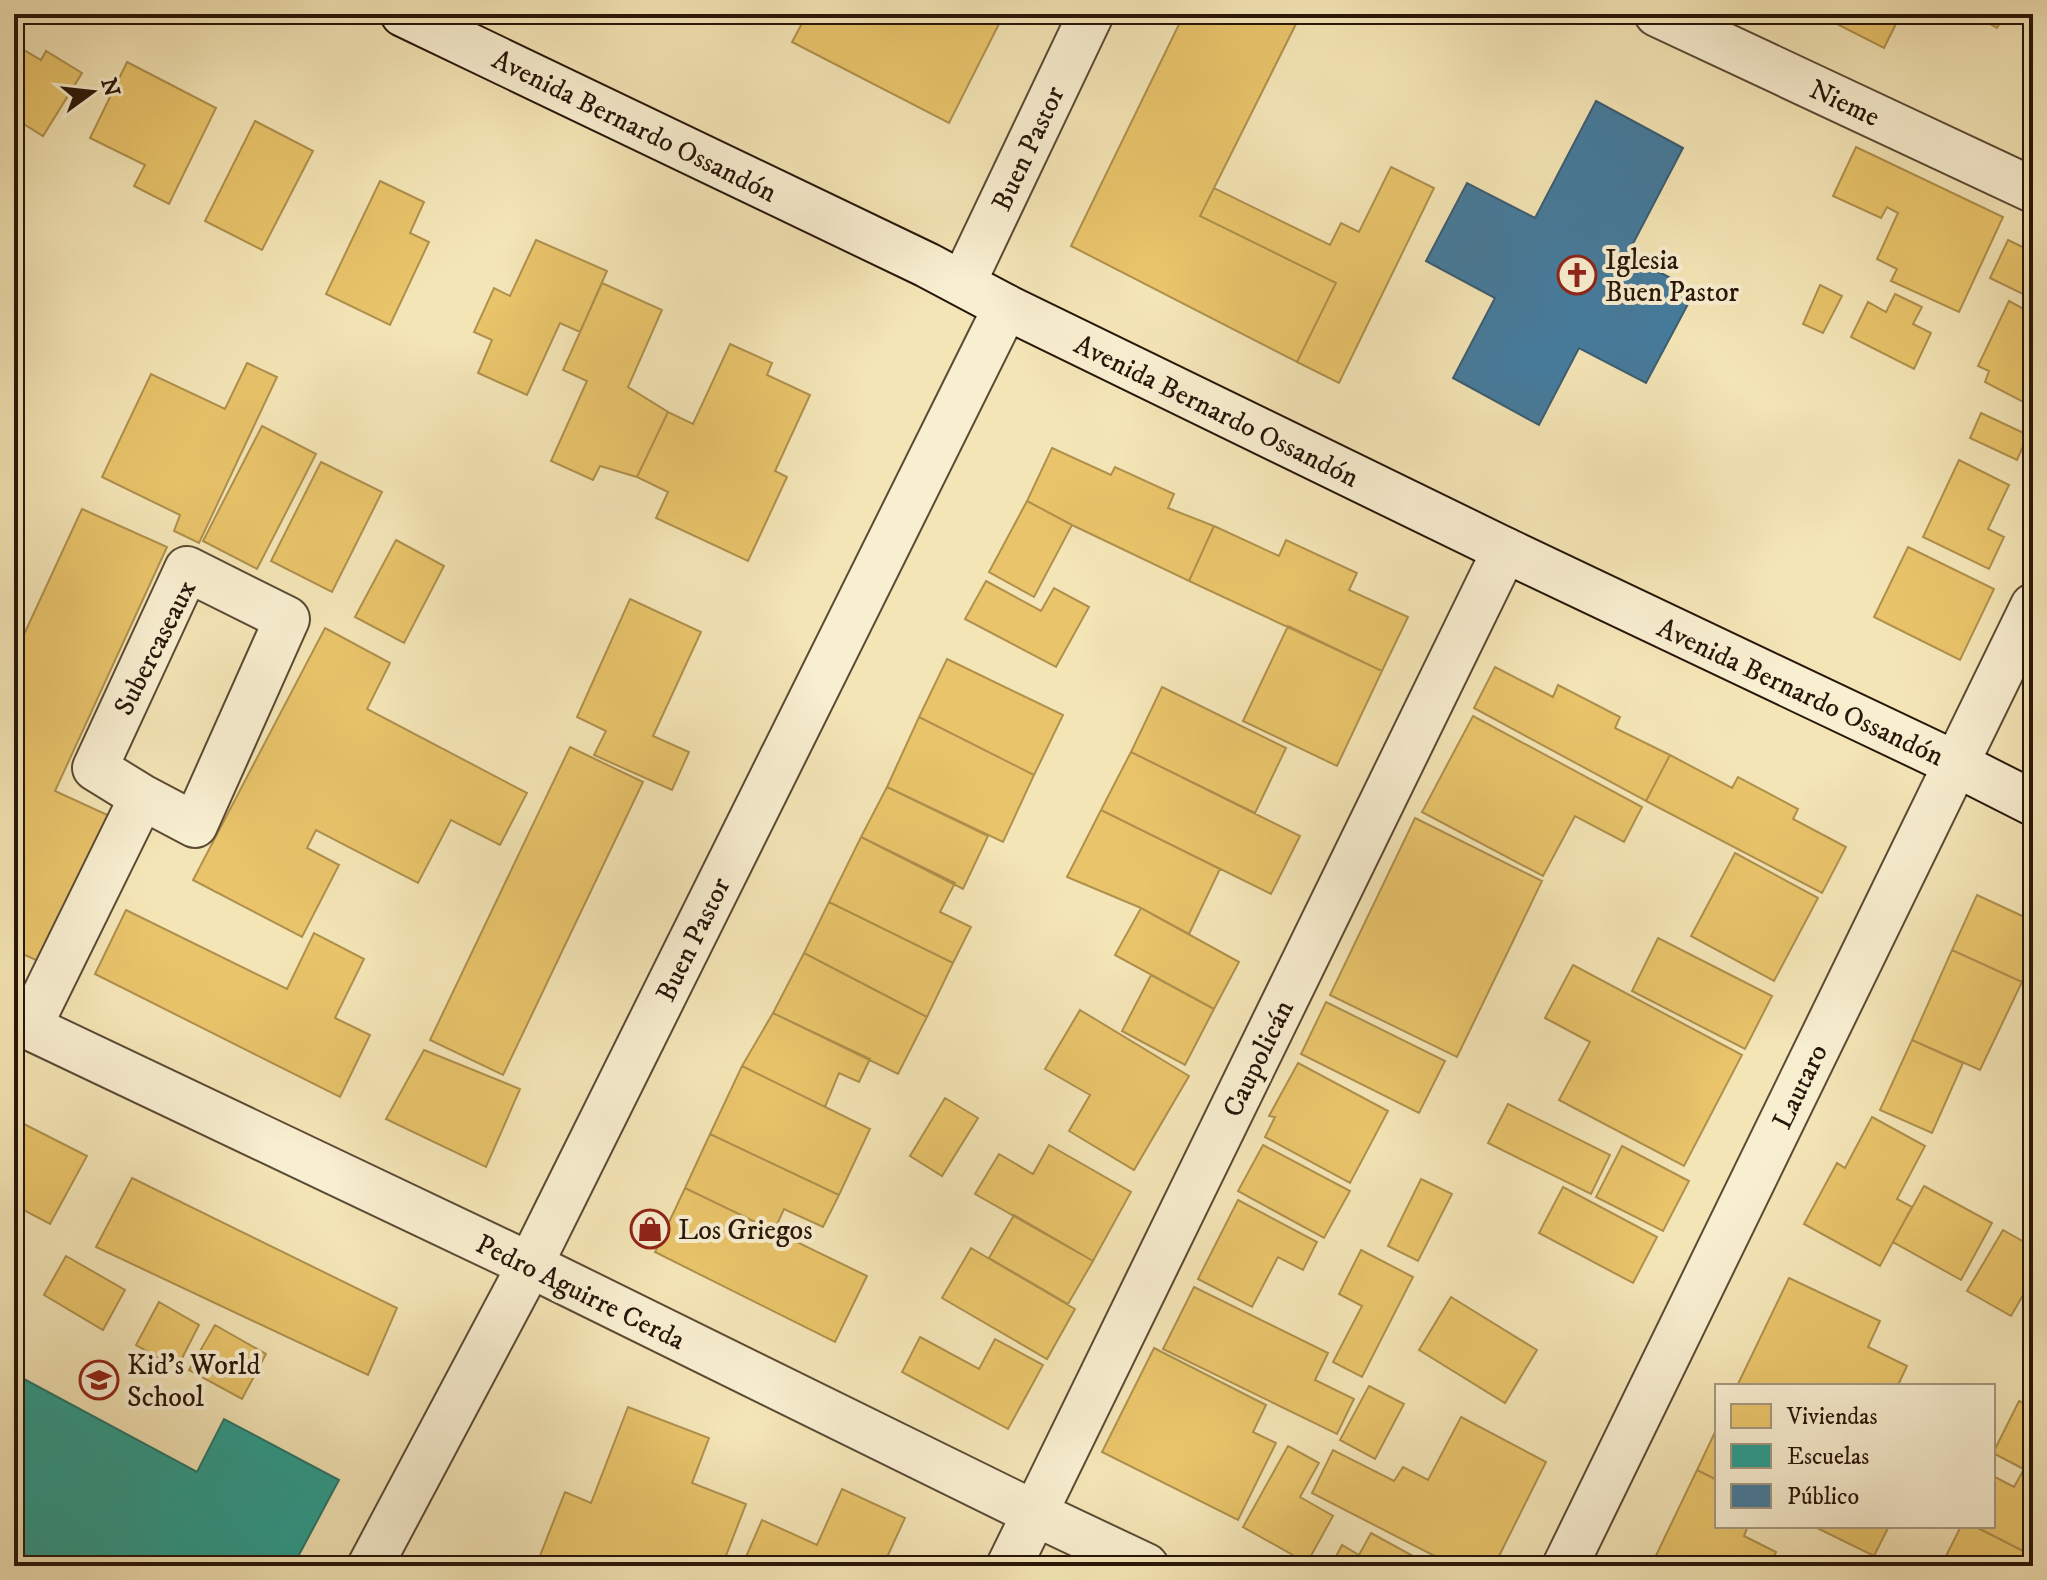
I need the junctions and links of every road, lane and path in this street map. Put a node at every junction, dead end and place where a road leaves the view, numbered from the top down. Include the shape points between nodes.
1 (403, 14) edge
2 (1091, 14) edge
3 (1657, 14) edge
4 (2033, 190) edge
5 (963, 283) junction
6 (1006, 307) junction
7 (1505, 550) junction
8 (2033, 606) edge
9 (1956, 764) junction
10 (142, 797) junction
11 (2033, 803) edge
12 (22, 1023) edge
13 (530, 1265) junction
14 (1034, 1513) junction
15 (370, 1566) edge
16 (1009, 1566) edge
17 (1146, 1566) edge
18 (1565, 1566) edge

1 - 5 street, Avenida Bernardo Ossandón
2 - 5 street, Buen Pastor
3 - 4 street, Nieme
5 - 6 street, Avenida Bernardo Ossandón
6 - 7 street, Avenida Bernardo Ossandón
6 - 13 street, Buen Pastor
7 - 9 street, Avenida Bernardo Ossandón
7 - 14 street, Caupolicán
8 - 9 street, Lautaro
9 - 11 street, Avenida Bernardo Ossandón
9 - 18 street, Lautaro
10 - 10 street, Subercaseaux via 195,825 287,619 187,569 95,768
10 - 12 street
12 - 13 street, Pedro Aguirre Cerda
13 - 14 street, Pedro Aguirre Cerda
13 - 15 street, Buen Pastor
14 - 16 street, Caupolicán
14 - 17 street, Pedro Aguirre Cerda

